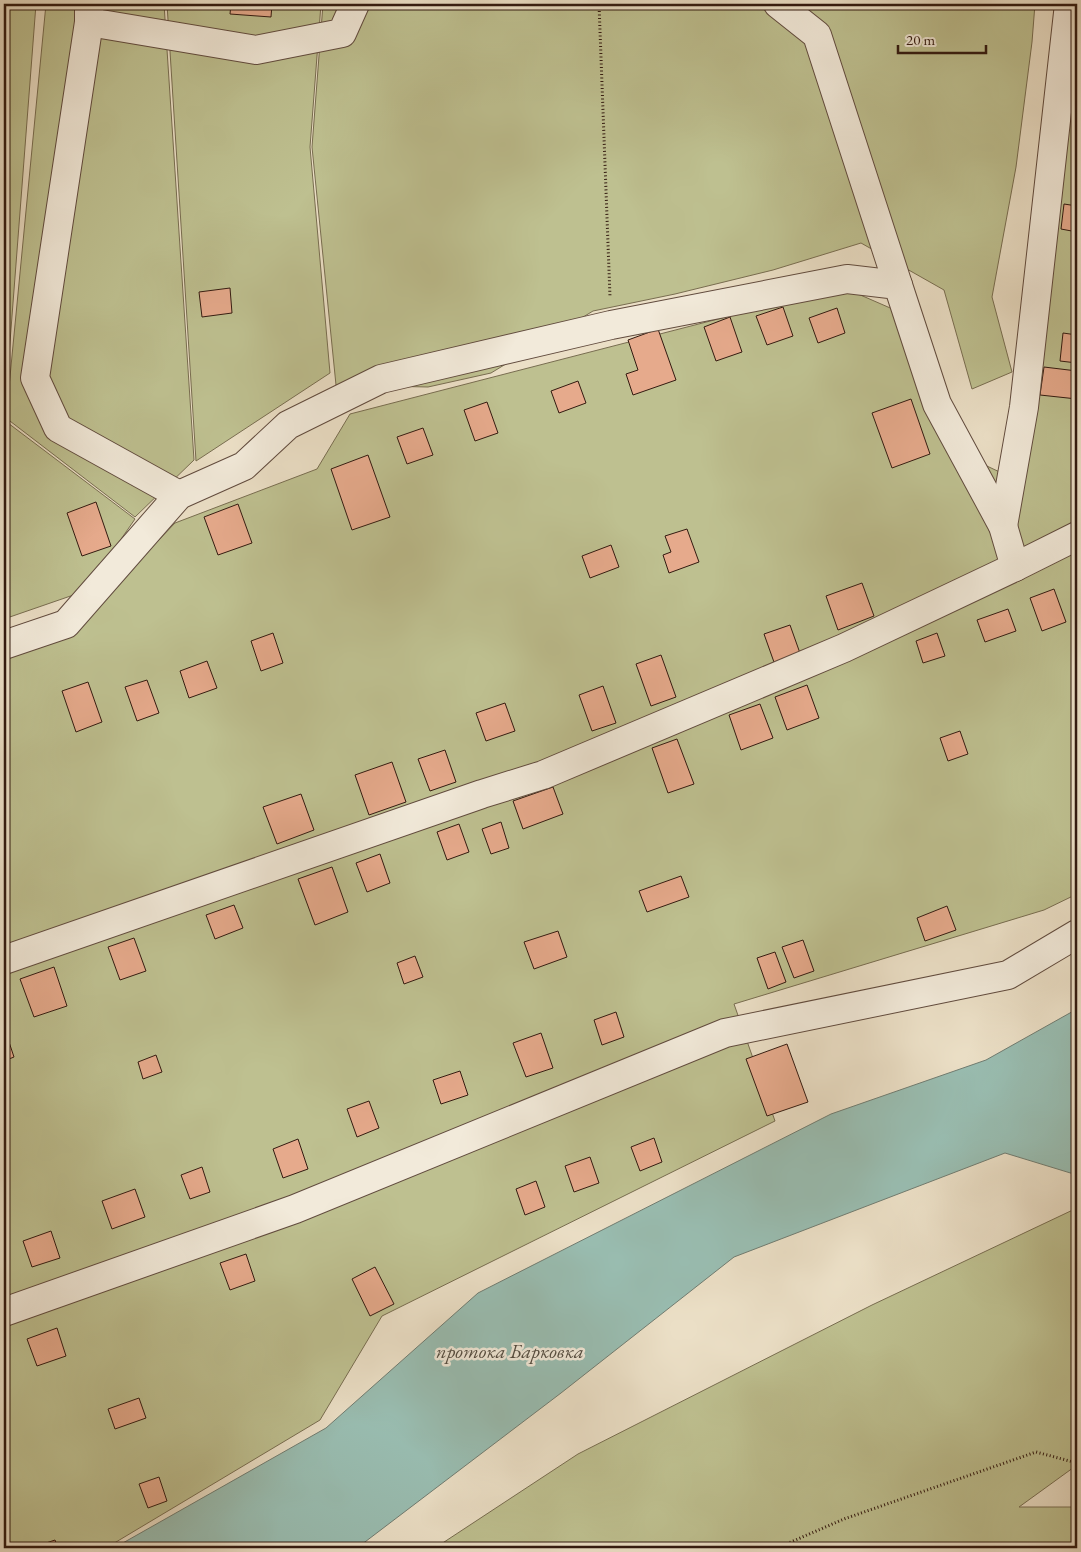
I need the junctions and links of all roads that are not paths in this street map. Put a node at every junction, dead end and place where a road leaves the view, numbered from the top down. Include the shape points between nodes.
1 (355, 4) edge
2 (778, 4) edge
3 (1069, 4) edge
4 (89, 13) edge
5 (898, 285) junction
6 (179, 495) junction
7 (1003, 526) junction
8 (1077, 536) edge
9 (1015, 567) junction
10 (4, 645) edge
11 (1077, 934) edge
12 (4, 960) edge
13 (4, 1312) edge

1 - 4 lane via 342,33 256,50
2 - 5 lane via 817,35
3 - 7 lane via 1024,407
4 - 6 lane via 36,378 58,428
5 - 6 lane via 847,279 611,325 382,379 288,425 244,466
5 - 7 lane via 937,404
6 - 10 lane via 66,624
7 - 9 lane
8 - 9 lane
9 - 12 lane via 844,648 543,775
11 - 13 lane via 1008,975 725,1033 295,1208

